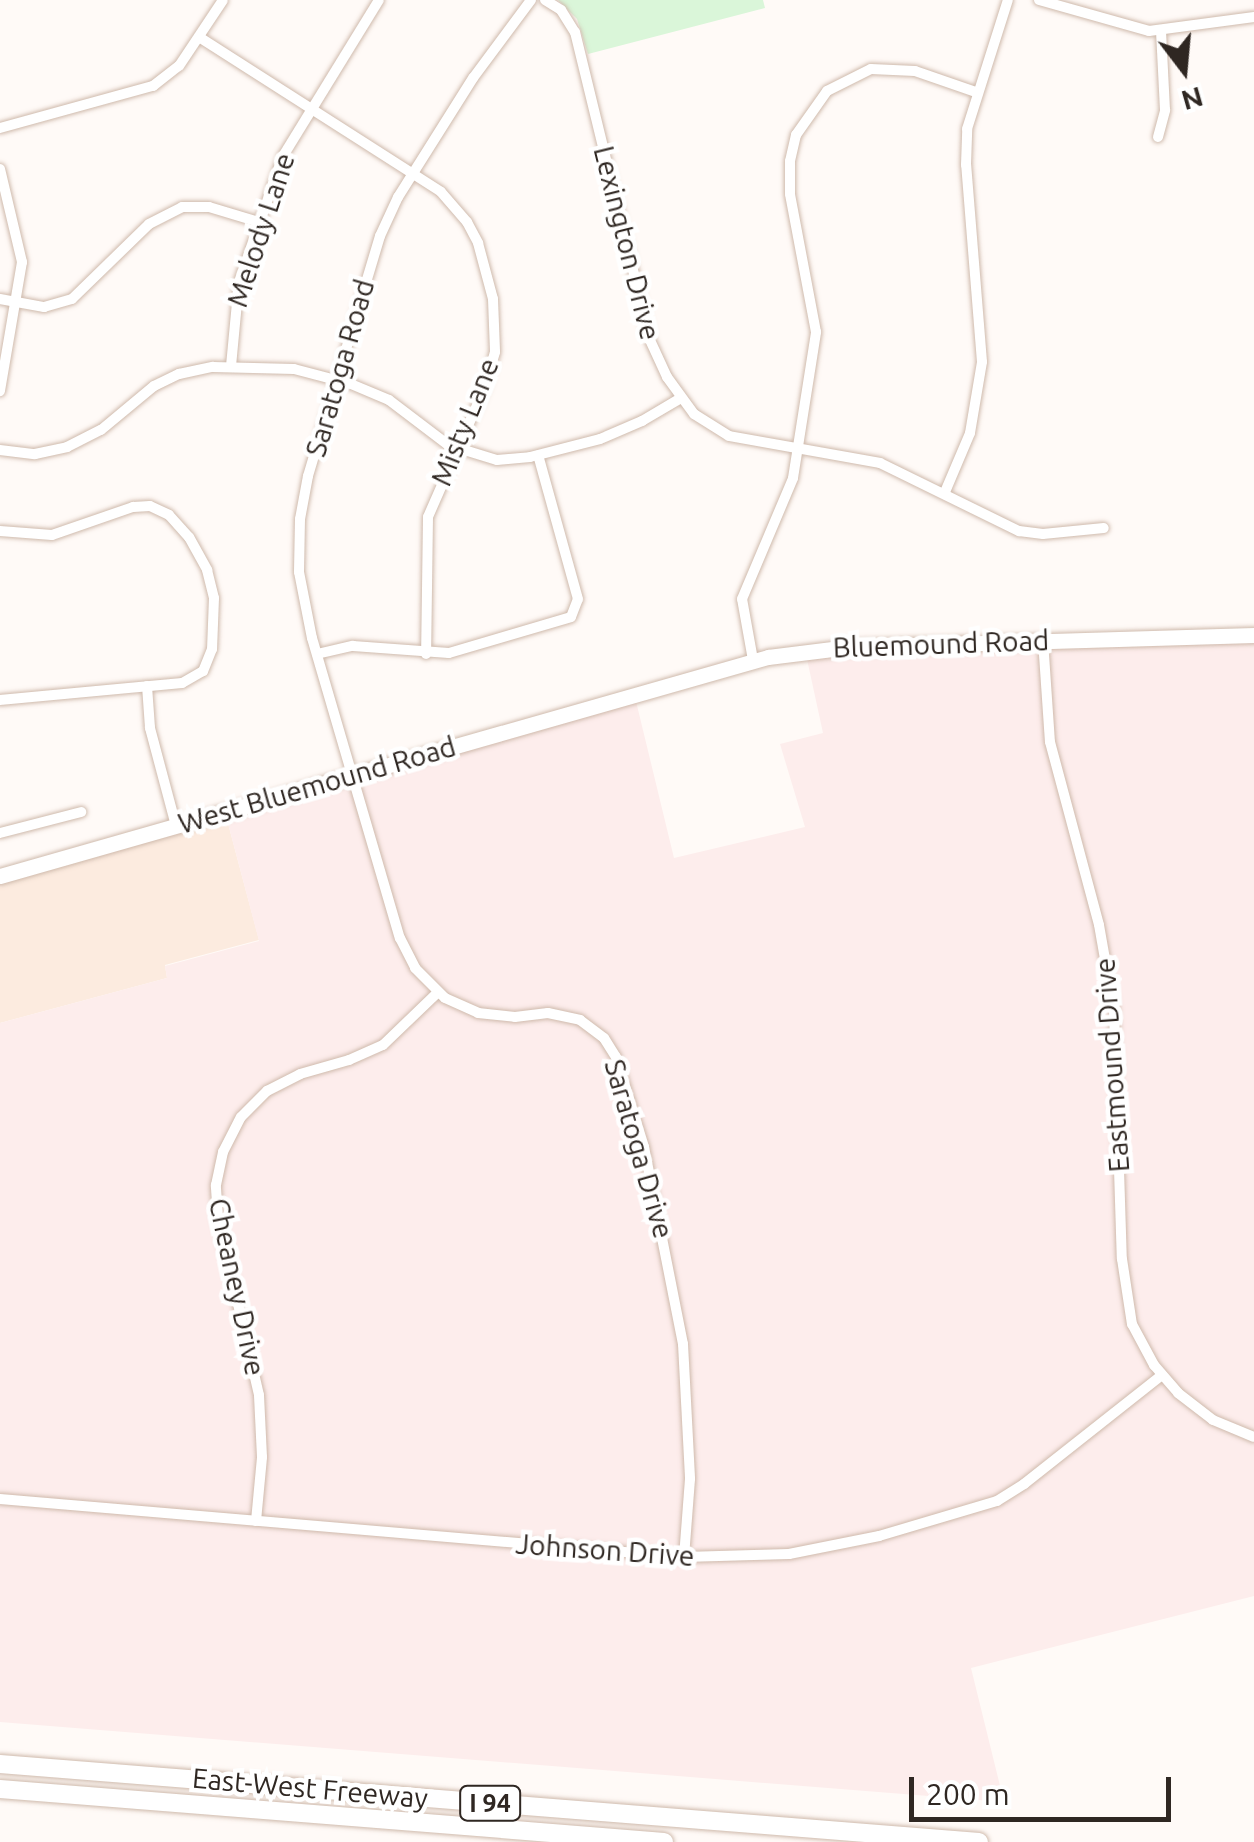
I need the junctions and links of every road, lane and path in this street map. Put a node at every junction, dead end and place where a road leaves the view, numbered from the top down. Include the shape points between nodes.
1 (223, 0) edge
2 (379, 0) edge
3 (531, 0) edge
4 (545, 0) edge
5 (1008, 0) edge
6 (1039, 0) edge
7 (1254, 17) edge
8 (1161, 30) junction
9 (198, 37) junction
10 (976, 92) junction
11 (311, 108) junction
12 (0, 128) edge
13 (1158, 137) dead end
14 (0, 168) edge
15 (413, 172) junction
16 (259, 222) junction
17 (0, 299) edge
18 (18, 303) junction
19 (231, 366) junction
20 (336, 379) junction
21 (0, 390) edge
22 (681, 398) junction
23 (799, 447) junction
24 (456, 449) junction
25 (0, 450) edge
26 (538, 455) junction
27 (945, 492) junction
28 (1104, 528) dead end
29 (0, 531) edge
30 (1254, 635) edge
31 (1043, 640) junction
32 (317, 654) junction
33 (426, 654) junction
34 (753, 660) junction
35 (147, 686) junction
36 (634, 694) joint
37 (0, 700) edge
38 (352, 775) junction
39 (81, 812) dead end
40 (176, 826) junction
41 (0, 833) edge
42 (0, 876) edge
43 (438, 992) junction
44 (1162, 1375) junction
45 (1254, 1436) edge
46 (0, 1500) edge
47 (256, 1521) junction
48 (684, 1557) junction
49 (0, 1764) edge
50 (0, 1789) edge
51 (664, 1842) edge
52 (979, 1842) edge

1 - 9 street
2 - 11 street, Melody Lane
3 - 15 street, Saratoga Road
4 - 22 street, Lexington Drive via 575,32 645,324
5 - 10 street
6 - 8 street via 1122,27
7 - 8 street
8 - 13 street via 1166,110
9 - 11 street, Misty Lane
9 - 12 street via 178,66 146,89
10 - 23 street via 914,70 871,69 827,91 801,124 788,182 816,332
10 - 27 street via 966,166 982,362 976,412
11 - 15 street, Misty Lane
11 - 16 street, Melody Lane via 283,156
14 - 18 street via 22,262
15 - 20 street, Saratoga Road via 380,236
15 - 24 street, Misty Lane via 467,222 493,299 492,364
16 - 18 street via 209,207 169,211 77,296 44,307
16 - 19 street, Melody Lane via 233,308
17 - 18 street
18 - 21 street
19 - 20 street
19 - 25 street via 168,378 66,448 35,454
20 - 24 street via 389,400
20 - 32 street, Saratoga Road via 299,530 302,596
22 - 23 street, Lexington Drive via 719,432
22 - 26 street via 620,431
23 - 27 street, Lexington Drive via 866,459
23 - 34 street via 788,491 744,588
24 - 26 street via 497,460
24 - 33 street, Misty Lane via 426,530
26 - 33 street via 578,599 575,613 464,650
27 - 28 street, Lexington Drive via 1030,534
29 - 35 street via 52,534 134,507 169,515 207,570 214,598 212,649 203,670 182,684
30 - 31 main road, Bluemound Road
31 - 34 main road, Bluemound Road via 848,647
31 - 44 street, Eastmound Drive via 1050,742 1099,925 1114,1010 1127,1303 1137,1336
32 - 33 street via 353,646
32 - 38 street, Saratoga Road
34 - 36 main road, Bluemound Road
35 - 37 street
35 - 40 street via 150,728
36 - 38 main road, West Bluemound Road
38 - 40 main road, West Bluemound Road
38 - 43 street, Saratoga Drive via 400,938
39 - 41 street
40 - 42 main road, West Bluemound Road
43 - 47 street, Cheaney Drive via 383,1044 268,1091 241,1117 222,1152 217,1213 259,1395
43 - 48 street, Saratoga Drive via 492,1016 548,1013 580,1020 616,1057 647,1162 684,1344 690,1479
44 - 45 street, Eastmound Drive via 1192,1406
44 - 48 street, Johnson Drive via 1024,1484 985,1506 819,1549
46 - 47 street, Johnson Drive
47 - 48 street, Johnson Drive
49 - 52 highway, East-West Freeway / I 94
50 - 51 highway, East-West Freeway / I 94

